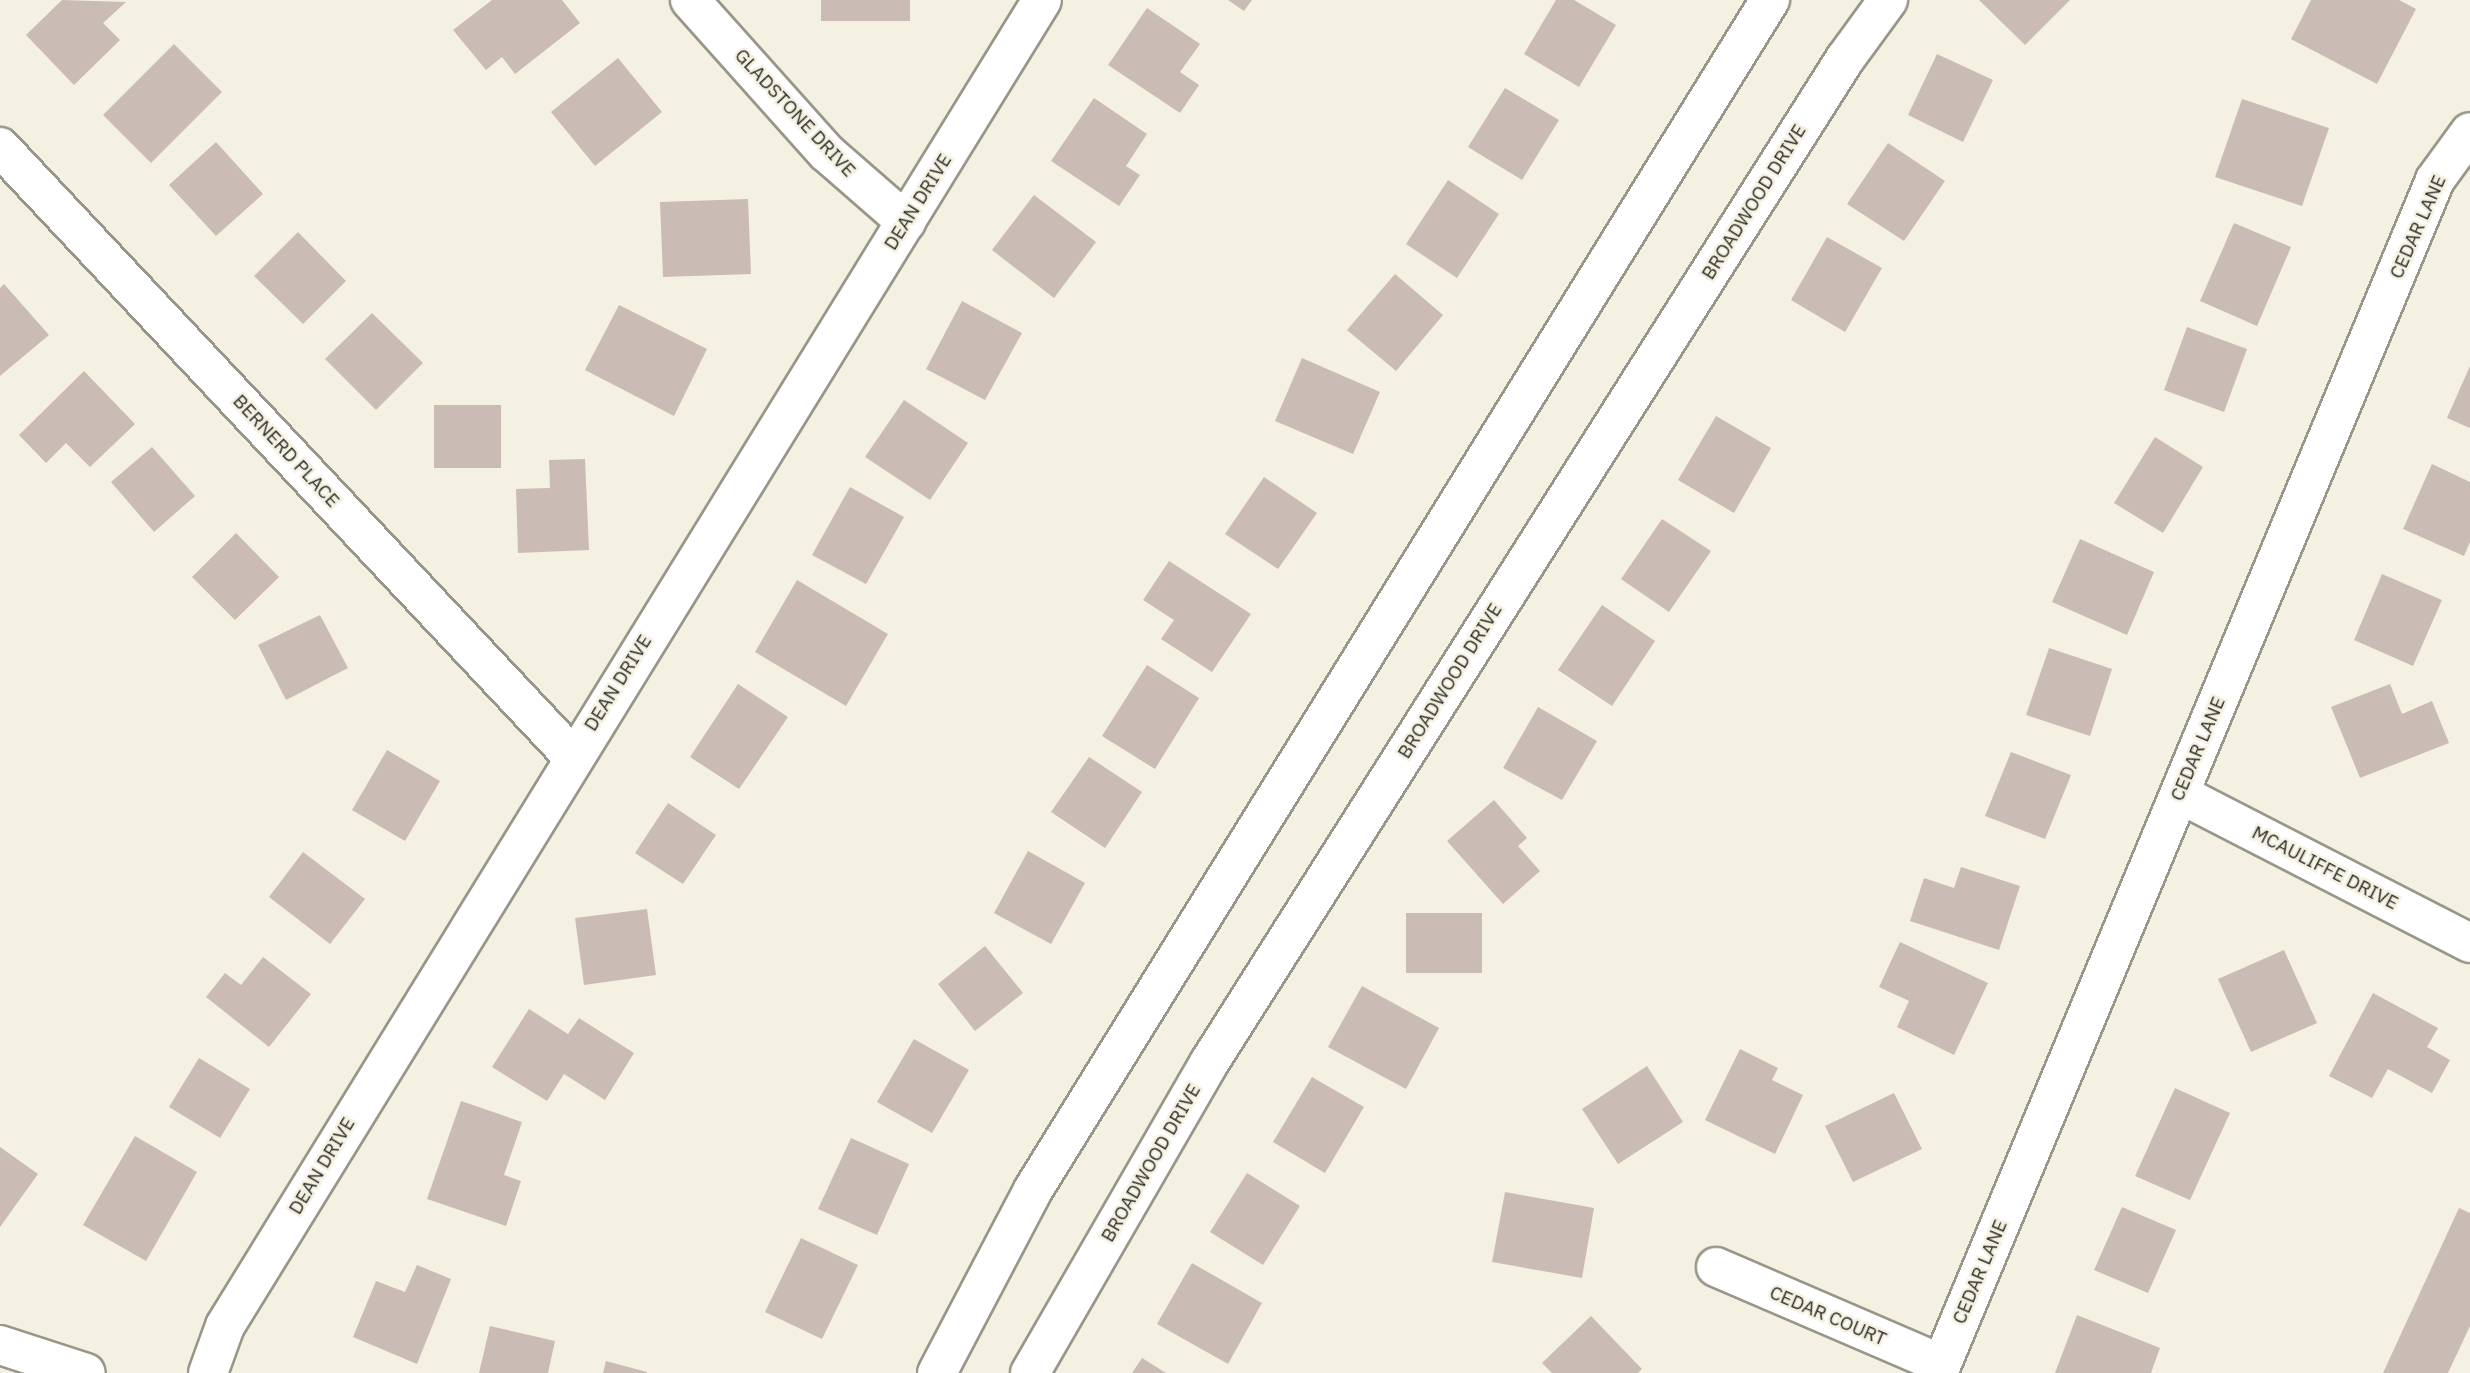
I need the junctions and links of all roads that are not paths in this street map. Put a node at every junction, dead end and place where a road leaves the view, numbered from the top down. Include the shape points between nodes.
1 (690, 0) edge
2 (1042, 0) edge
3 (1770, 0) edge
4 (1888, 0) edge
5 (2470, 132) edge
6 (0, 147) edge
7 (906, 222) junction
8 (572, 756) junction
9 (2180, 794) junction
10 (2470, 943) edge
11 (1716, 1267) dead end
12 (0, 1345) edge
13 (1939, 1369) edge
14 (86, 1373) edge
15 (208, 1373) edge
16 (937, 1373) edge
17 (1030, 1373) edge

1 - 7 street, GLADSTONE DRIVE via 827,153
2 - 7 street, DEAN DRIVE
3 - 16 street via 1033,1190
4 - 17 street, BROADWOOD DRIVE via 1844,59 1209,1063
5 - 9 street, CEDAR LANE via 2435,180
6 - 8 street, BERNERD PLACE
7 - 8 street, DEAN DRIVE
8 - 15 street, DEAN DRIVE via 225,1326
9 - 10 street, MCAULIFFE DRIVE
9 - 13 street, CEDAR LANE
11 - 13 street, CEDAR COURT
12 - 14 street

